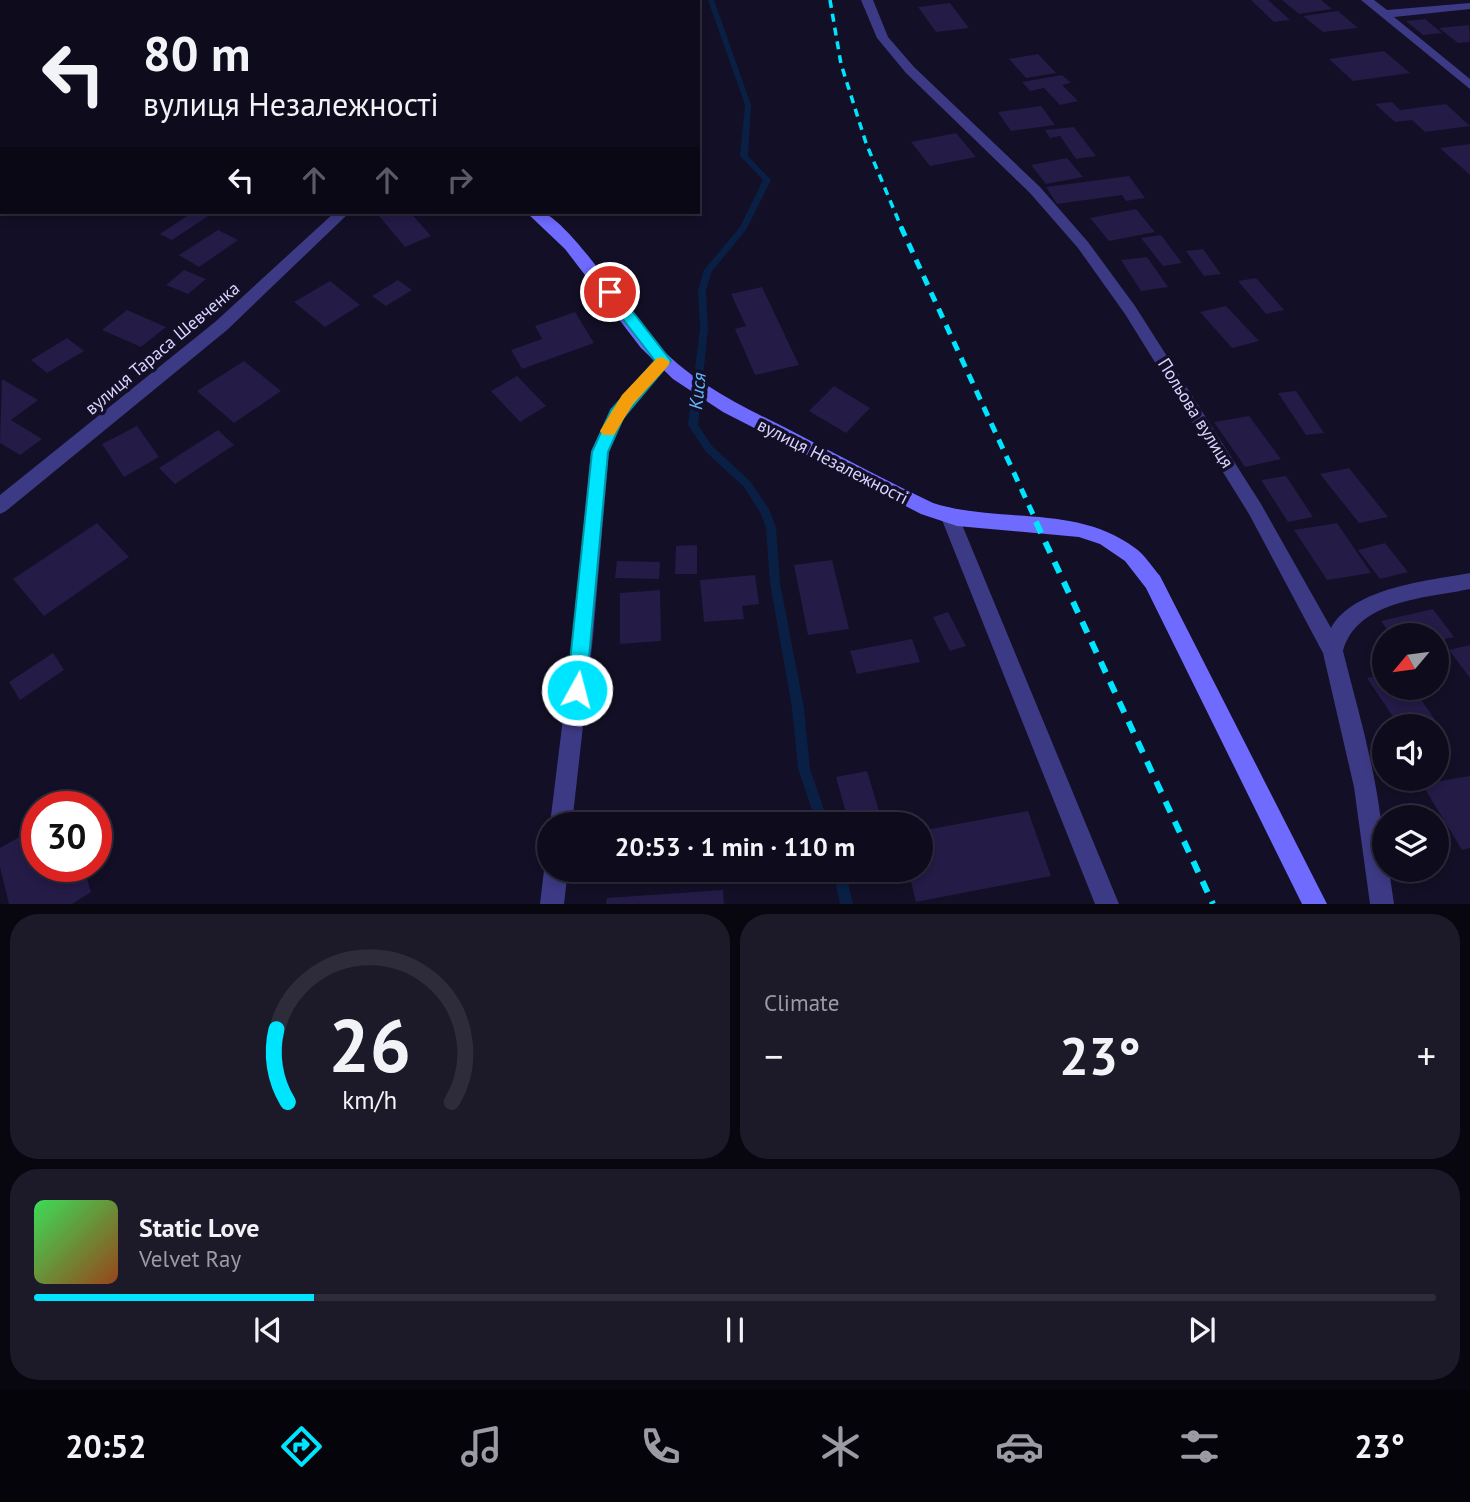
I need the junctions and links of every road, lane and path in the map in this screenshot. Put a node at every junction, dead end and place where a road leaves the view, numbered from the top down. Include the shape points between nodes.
1 (867, 0) edge
2 (1367, 0) edge
3 (1470, 6) edge
4 (1385, 14) junction
5 (1470, 85) edge
6 (341, 214) edge
7 (535, 214) edge
8 (663, 361) junction
9 (0, 506) edge
10 (949, 515) junction
11 (1470, 581) edge
12 (1333, 651) junction
13 (562, 812) edge
14 (555, 882) edge
15 (552, 904) edge
16 (1107, 904) edge
17 (1315, 904) edge
18 (1382, 904) edge

1 - 12 street, Польова вулиця via 878,29 900,58 1035,190 1107,277 1255,509
2 - 4 street
3 - 4 street
4 - 5 street
6 - 9 street, вулиця Тараса Шевченка via 200,344
7 - 8 street via 578,250
8 - 10 street, вулиця Незалежності via 719,402 929,510
8 - 13 street via 617,414 600,452
10 - 16 street
10 - 17 street, вулиця Незалежності via 1093,532 1119,543 1142,564
11 - 12 street via 1386,599 1361,611 1340,629
12 - 18 street, Польова вулиця via 1365,787
14 - 15 street

